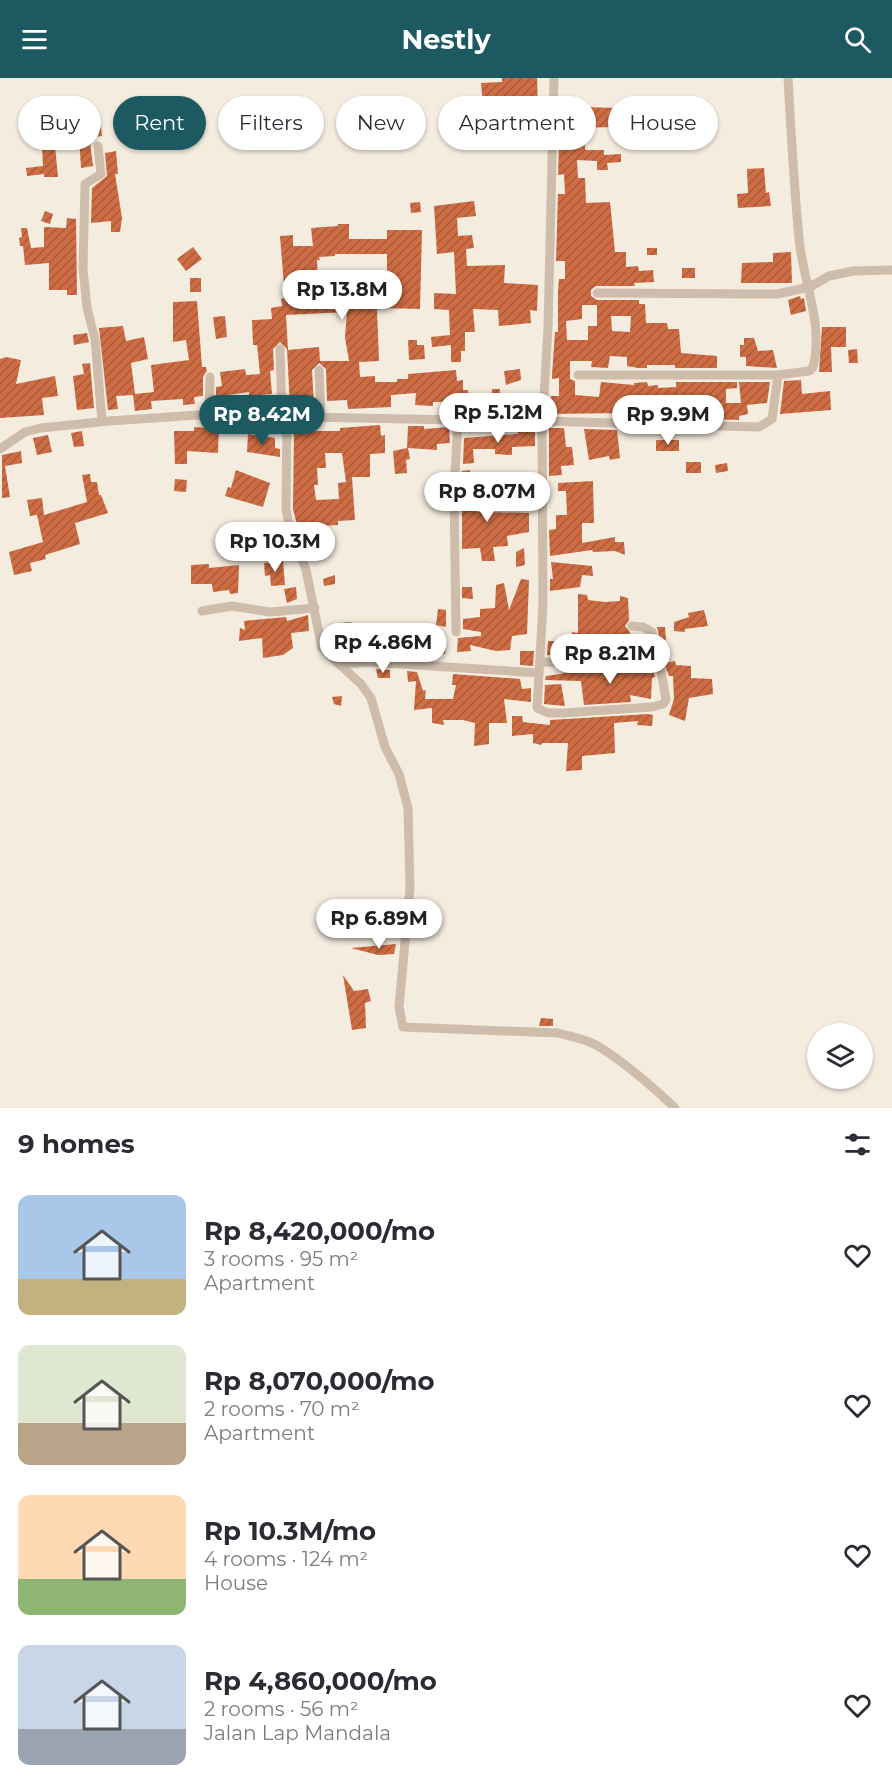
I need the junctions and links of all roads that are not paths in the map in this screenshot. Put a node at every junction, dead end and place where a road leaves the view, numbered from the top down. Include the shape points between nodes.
1 (555, 78) edge
2 (788, 78) edge
3 (98, 150) edge
4 (892, 270) edge
5 (810, 287) junction
6 (597, 292) dead end
7 (280, 349) dead end
8 (319, 370) dead end
9 (578, 375) dead end
10 (778, 375) junction
11 (210, 377) dead end
12 (538, 410) junction
13 (209, 415) junction
14 (284, 417) junction
15 (321, 418) junction
16 (458, 420) junction
17 (102, 421) junction
18 (541, 421) junction
19 (0, 449) edge
20 (315, 608) junction
21 (202, 611) dead end
22 (632, 626) dead end
23 (456, 632) dead end
24 (540, 662) junction
25 (339, 664) junction
26 (656, 664) junction
27 (539, 673) junction
28 (675, 1108) edge

1 - 12 street via 548,328 544,395
2 - 5 street via 799,241
3 - 17 street via 100,174 85,184 83,268 95,339
4 - 5 street via 829,276
5 - 6 street via 777,294
5 - 10 street via 813,367 809,371
7 - 14 street
8 - 15 street
9 - 10 street
10 - 18 street via 772,419 759,427
11 - 13 street
12 - 16 street via 518,418
12 - 18 street
13 - 14 street
13 - 17 street
14 - 15 street
14 - 20 street via 286,510
15 - 16 street
16 - 23 street via 454,491
17 - 19 street via 26,432
18 - 24 street
20 - 21 street via 270,612 232,606
20 - 25 street via 322,648
22 - 26 street via 652,632
24 - 26 street
24 - 27 street
25 - 27 street via 370,662
25 - 28 street via 371,698 406,799 410,888 399,1007 403,1027 558,1033 583,1040 598,1046
26 - 27 street via 666,695 663,704 563,713 537,708

